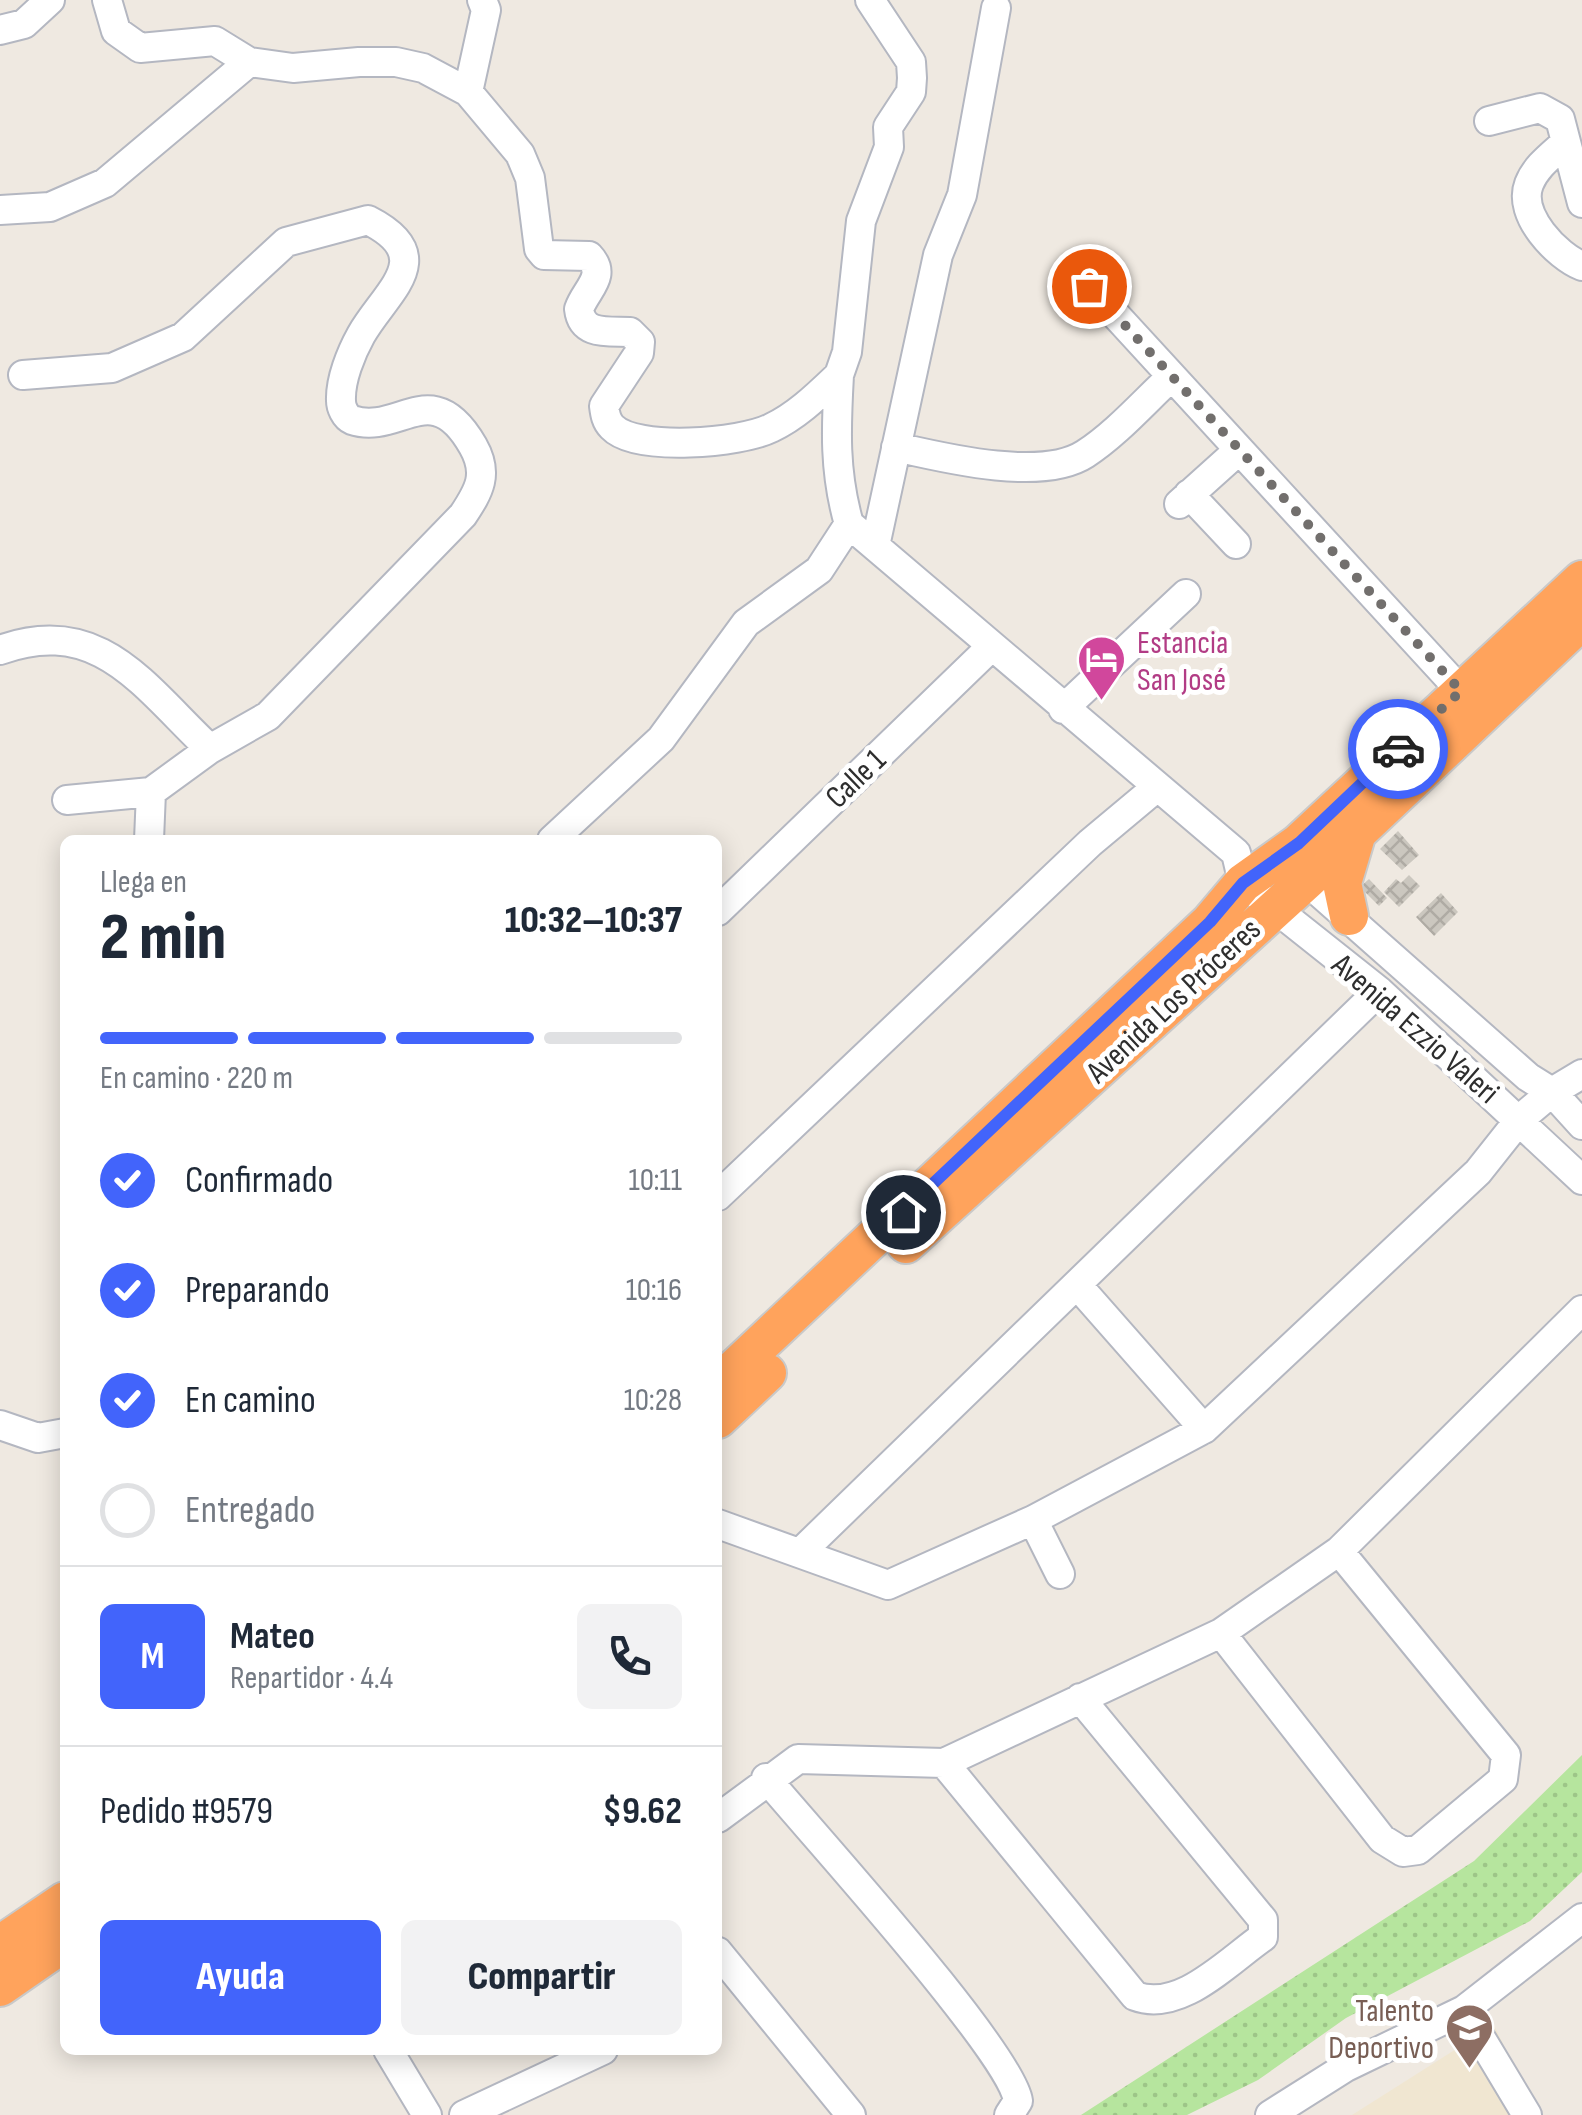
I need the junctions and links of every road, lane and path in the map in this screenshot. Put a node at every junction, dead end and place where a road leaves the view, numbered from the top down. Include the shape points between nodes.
1 (50, 0) edge
2 (107, 0) edge
3 (482, 0) edge
4 (870, 0) edge
5 (996, 8) dead end
6 (0, 30) edge
7 (249, 62) junction
8 (468, 92) junction
9 (1488, 120) dead end
10 (1566, 142) junction
11 (1582, 203) edge
12 (0, 210) edge
13 (1582, 266) edge
14 (1089, 286) dead end
15 (23, 375) dead end
16 (839, 376) junction
17 (1172, 377) junction
18 (896, 448) junction
19 (1239, 450) junction
20 (849, 524) junction
21 (1236, 544) dead end
22 (875, 546) junction
23 (1582, 580) edge
24 (1186, 594) dead end
25 (1582, 620) edge
26 (992, 646) junction
27 (0, 650) edge
28 (1461, 691) junction
29 (1063, 709) junction
30 (210, 748) junction
31 (1157, 787) junction
32 (151, 792) junction
33 (68, 800) dead end
34 (1360, 828) junction
35 (149, 835) edge
36 (557, 835) edge
37 (1240, 868) junction
38 (1293, 869) junction
39 (722, 907) edge
40 (1272, 907) junction
41 (1349, 916) junction
42 (1378, 992) junction
43 (1582, 1074) edge
44 (1552, 1092) junction
45 (1520, 1119) junction
46 (1582, 1125) edge
47 (1582, 1180) edge
48 (722, 1192) edge
49 (1079, 1287) junction
50 (1582, 1310) edge
51 (722, 1380) edge
52 (722, 1415) edge
53 (0, 1426) edge
54 (1204, 1429) junction
55 (60, 1435) edge
56 (1034, 1520) junction
57 (722, 1525) edge
58 (801, 1552) junction
59 (1339, 1552) junction
60 (1060, 1574) dead end
61 (1220, 1634) junction
62 (1080, 1698) junction
63 (944, 1763) junction
64 (766, 1778) junction
65 (722, 1815) edge
66 (60, 1904) edge
67 (1582, 1918) edge
68 (0, 1945) edge
69 (60, 1945) edge
70 (722, 1957) edge
71 (0, 1987) edge
72 (1464, 2010) junction
73 (391, 2055) edge
74 (591, 2055) edge
75 (427, 2115) edge
76 (464, 2115) edge
77 (851, 2115) edge
78 (1009, 2115) edge
79 (1270, 2115) edge
80 (1527, 2115) edge

1 - 6 street via 24,24
2 - 7 street via 116,31 140,48 215,41
3 - 8 street via 486,10
4 - 16 street via 910,62 912,78 888,127 890,147 861,222
5 - 18 street via 962,195 938,255
7 - 8 street via 294,68 396,62
7 - 12 street via 105,183 50,207
8 - 16 street via 520,154 530,178 539,249 544,255 589,256 595,263 596,278 579,308 582,323 636,334 640,342 607,397 610,426 692,443 753,436
9 - 10 street via 1540,108 1560,118
10 - 11 street
10 - 13 street via 1527,189 1533,220 1564,259
14 - 17 street
15 - 30 street via 112,368 184,337 286,242 368,220 403,251 406,269 361,334 347,368 344,414 352,420 410,411 447,416 475,449 482,487 464,515 268,716
16 - 20 street via 834,429
17 - 18 street via 1084,456 1061,462 961,462
17 - 19 street
18 - 22 street
19 - 21 street via 1184,499
19 - 28 street
20 - 22 street, Avenida Ezzio Valeri
20 - 36 street via 820,570 746,623 661,739
22 - 26 street, Avenida Ezzio Valeri
23 - 28 highway, Avenida Los Próceres
24 - 29 street
25 - 34 highway, Avenida Los Próceres
26 - 29 street, Avenida Ezzio Valeri
26 - 39 street, Calle 1
27 - 30 street via 30,639 95,646
28 - 38 highway, Avenida Los Próceres
29 - 31 street, Avenida Ezzio Valeri
30 - 32 street
31 - 37 street, Avenida Ezzio Valeri
31 - 48 street
32 - 33 street
32 - 35 street
34 - 38 highway, Avenida Los Próceres
34 - 41 highway via 1344,870
37 - 38 highway, Avenida Los Próceres
37 - 40 street, Avenida Ezzio Valeri
37 - 51 highway, Avenida Los Próceres via 1210,922
38 - 40 highway, Avenida Los Próceres
38 - 41 street, Avenida Ezzio Valeri
40 - 42 street, Avenida Ezzio Valeri
40 - 52 highway, Avenida Los Próceres
41 - 44 street, Avenida Ezzio Valeri
42 - 45 street, Avenida Ezzio Valeri
42 - 49 street
43 - 44 street
44 - 45 street
44 - 46 street, Avenida Ezzio Valeri
45 - 47 street, Avenida Ezzio Valeri
45 - 54 street via 1478,1172
49 - 54 street
49 - 58 street
50 - 59 street
53 - 55 street via 38,1438
54 - 56 street
56 - 58 street via 888,1585
56 - 60 street
57 - 58 street
59 - 61 street
59 - 61 street via 1506,1755 1503,1779 1418,1850 1403,1852 1382,1839
61 - 62 street
62 - 63 street
62 - 63 street via 1263,1920 1262,1937 1176,1998 1154,2003 1135,1996
63 - 64 street via 798,1759
64 - 65 street
64 - 78 street via 1016,2084 1018,2101
66 - 68 highway
67 - 72 street
69 - 71 highway
70 - 77 street
72 - 79 street via 1346,2067
72 - 80 street
73 - 75 street
74 - 76 street

